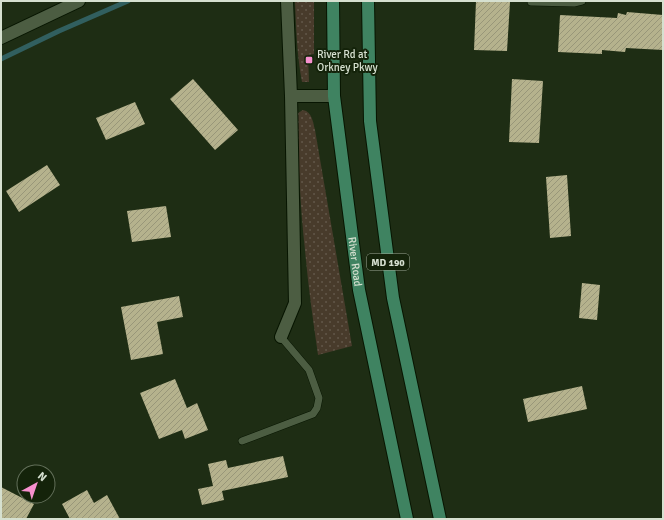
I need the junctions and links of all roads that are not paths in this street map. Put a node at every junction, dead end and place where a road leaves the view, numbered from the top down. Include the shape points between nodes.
1 (80, 1) edge
2 (287, 1) edge
3 (333, 1) edge
4 (368, 1) edge
5 (582, 1) edge
6 (531, 2) dead end
7 (1, 38) edge
8 (291, 96) junction
9 (334, 96) junction
10 (281, 337) joint
11 (242, 441) dead end
12 (407, 519) edge
13 (440, 519) edge

1 - 7 street
2 - 8 street
3 - 9 main road, River Road / MD 190
4 - 13 main road, MD 190 via 370,121 393,298
5 - 6 lane via 574,4
8 - 9 street
8 - 10 street via 295,303
9 - 12 main road, River Road / MD 190 via 359,290
10 - 11 lane via 309,370 319,398 317,408 313,414

